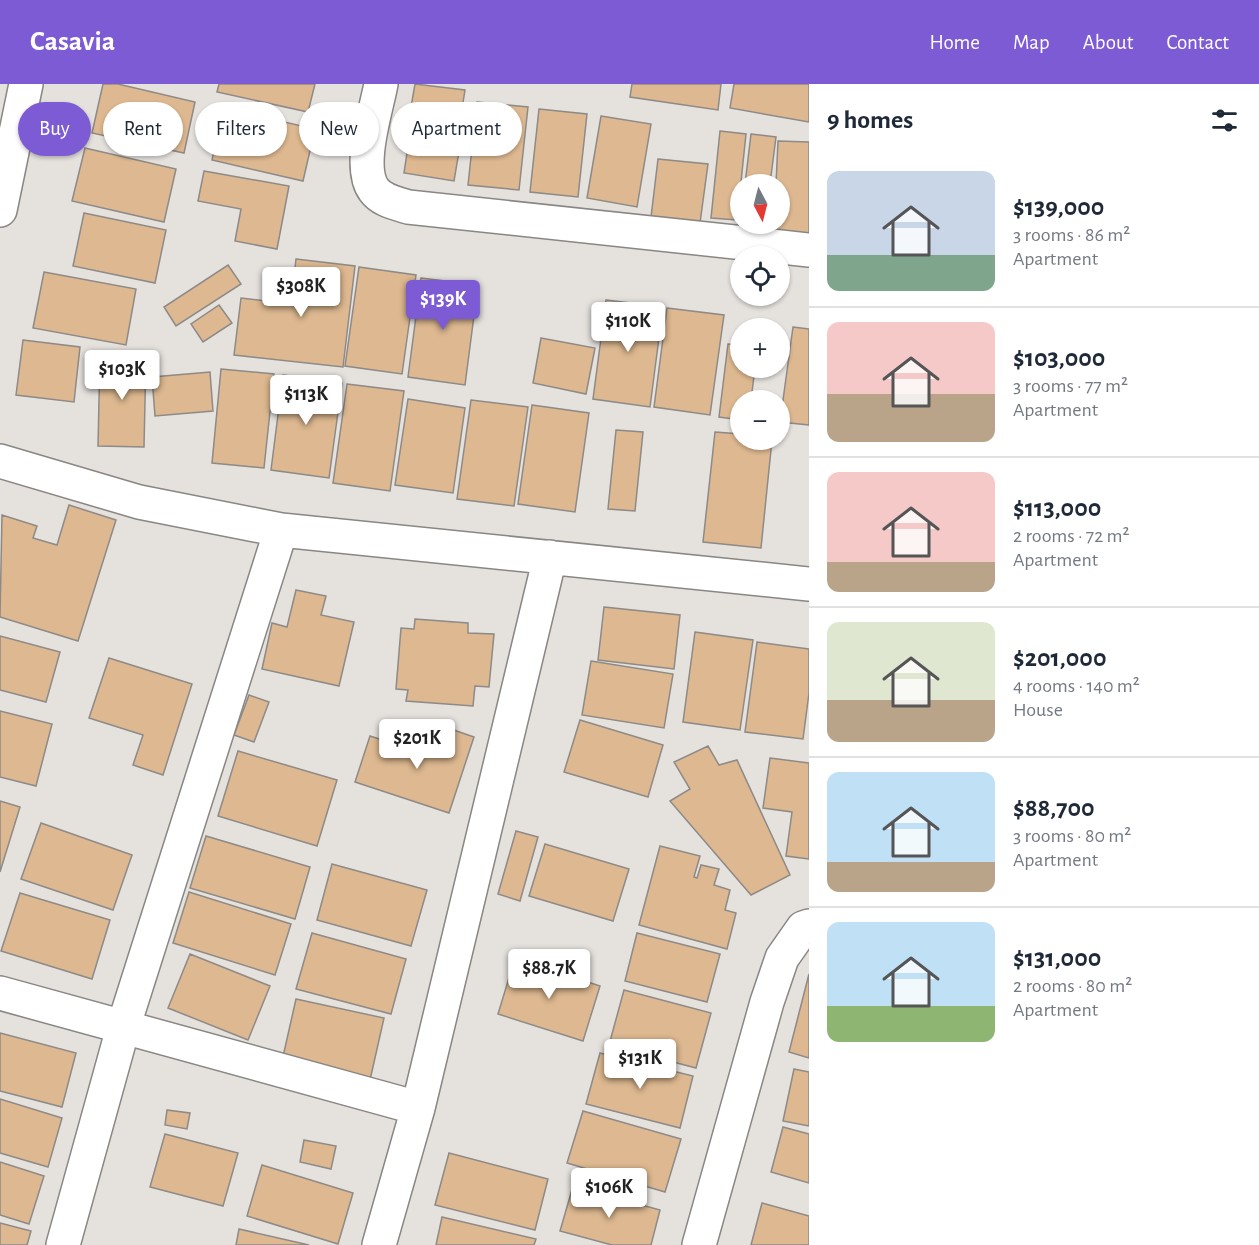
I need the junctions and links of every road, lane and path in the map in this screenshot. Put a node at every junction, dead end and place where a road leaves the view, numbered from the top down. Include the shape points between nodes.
1 (26, 84) edge
2 (381, 84) edge
3 (0, 210) edge
4 (809, 250) edge
5 (0, 461) edge
6 (281, 530) junction
7 (550, 556) junction
8 (809, 584) edge
9 (809, 926) edge
10 (0, 993) edge
11 (123, 1028) junction
12 (418, 1108) junction
13 (63, 1245) edge
14 (379, 1245) edge
15 (699, 1245) edge

1 - 3 street
2 - 4 street via 366,165 375,192 387,201 408,207
5 - 6 street via 139,502
6 - 7 street
6 - 11 street
7 - 8 street
7 - 12 street
9 - 15 street via 803,928 782,958
10 - 11 street
11 - 12 street
11 - 13 street
12 - 14 street

